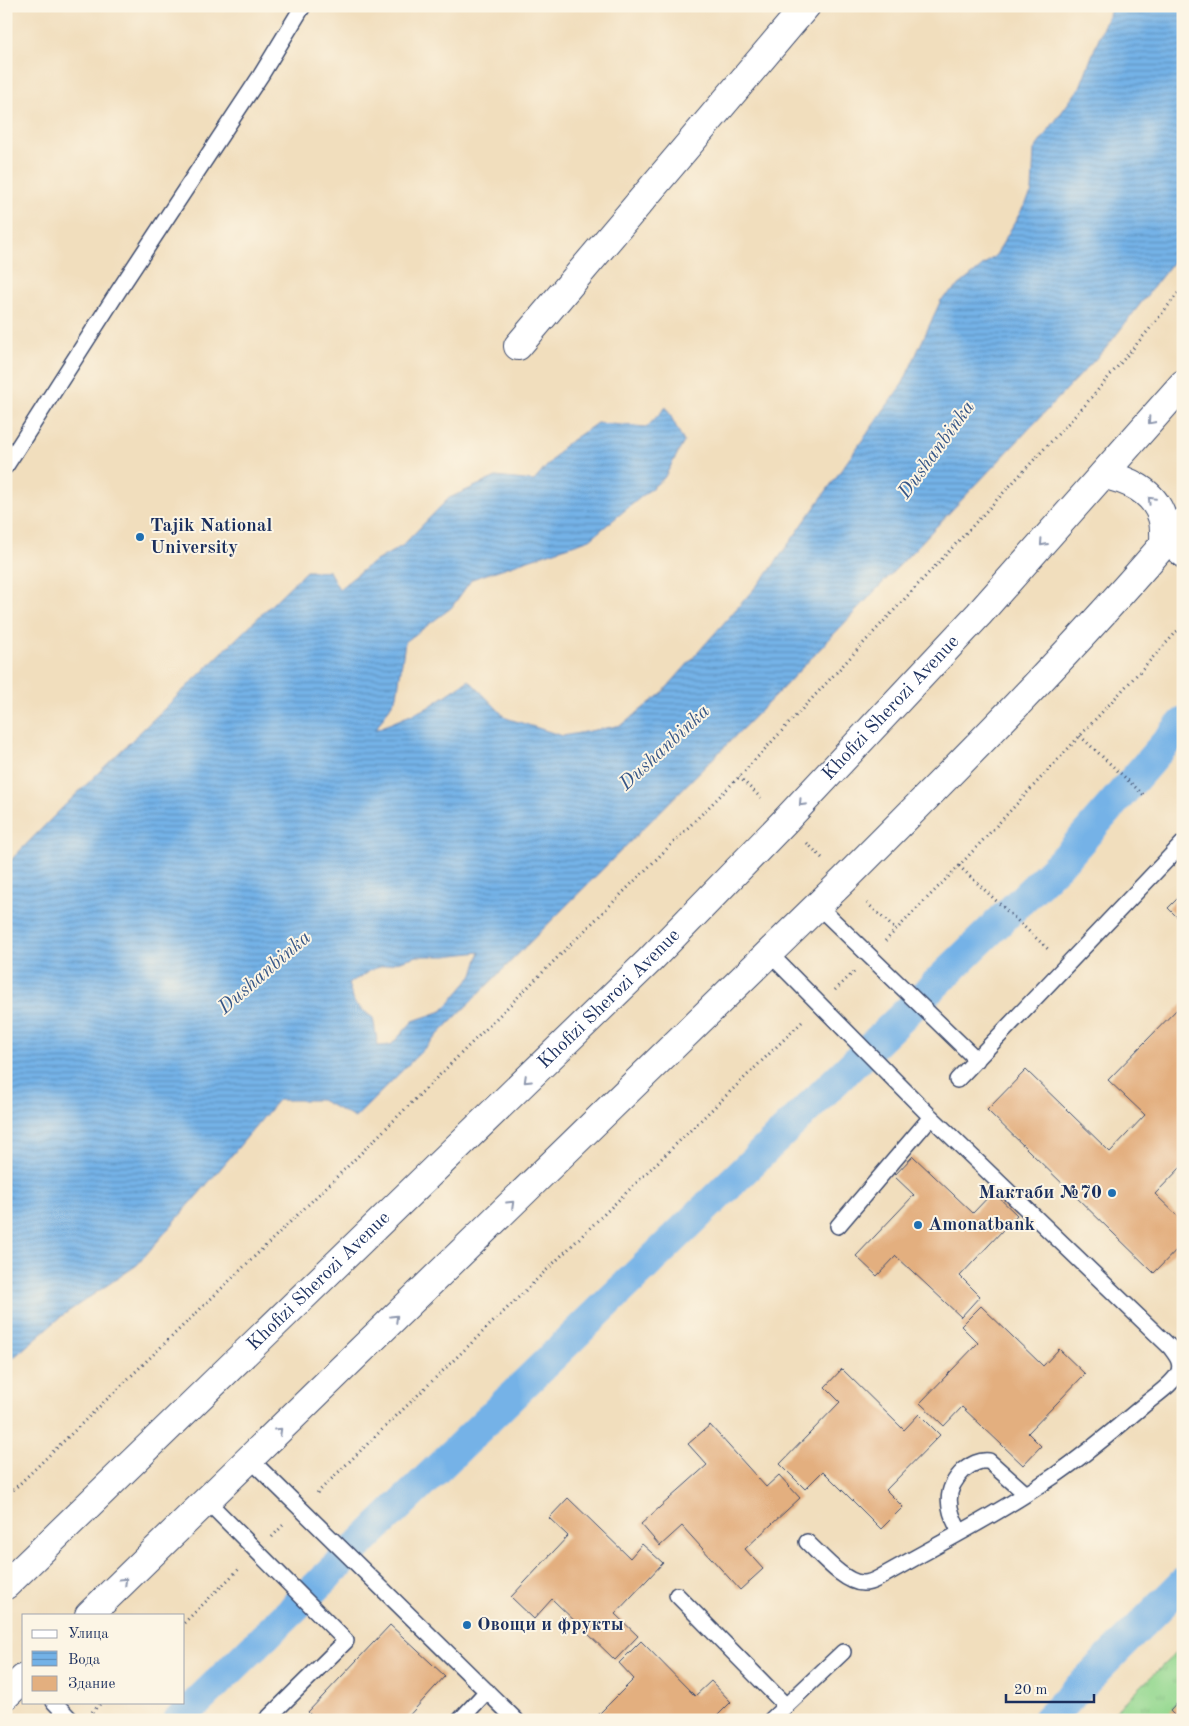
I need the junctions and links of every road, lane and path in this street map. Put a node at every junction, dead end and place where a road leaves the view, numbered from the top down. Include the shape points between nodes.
1 (304, 6) edge
2 (806, 6) edge
3 (1183, 287) edge
4 (518, 346) dead end
5 (1183, 384) edge
6 (6, 466) edge
7 (1103, 475) junction
8 (1183, 522) edge
9 (1173, 553) edge
10 (1183, 625) edge
11 (1080, 736) junction
12 (739, 777) junction
13 (1146, 797) dead end
14 (761, 798) dead end
15 (807, 843) dead end
16 (1183, 843) edge
17 (823, 859) dead end
18 (959, 866) junction
19 (867, 903) dead end
20 (818, 906) junction
21 (896, 930) junction
22 (769, 953) junction
23 (870, 956) junction
24 (1066, 966) junction
25 (820, 1005) junction
26 (977, 1060) junction
27 (958, 1080) dead end
28 (931, 1117) junction
29 (838, 1226) dead end
30 (250, 1459) junction
31 (1026, 1494) junction
32 (6, 1497) edge
33 (207, 1501) junction
34 (300, 1509) junction
35 (960, 1532) junction
36 (807, 1542) dead end
37 (257, 1551) junction
38 (6, 1585) edge
39 (677, 1595) dead end
40 (90, 1614) edge
41 (185, 1622) edge
42 (843, 1652) dead end
43 (22, 1680) edge
44 (487, 1691) junction
45 (6, 1695) edge
46 (56, 1704) edge
47 (786, 1706) junction
48 (71, 1720) edge
49 (266, 1720) edge
50 (460, 1720) edge
51 (516, 1720) edge
52 (771, 1720) edge

1 - 6 lane
2 - 4 main road
3 - 12 path via 1085,405
5 -> 7 main road, Khofizi Sherozi Avenue
9 -> 7 main road via 1156,503 1132,483
7 -> 38 main road, Khofizi Sherozi Avenue via 979,614 649,961
8 - 9 main road
9 - 20 main road via 1046,673
10 - 11 path
11 - 13 path
11 - 18 path
12 - 14 path
12 - 32 path via 347,1167
15 - 17 path
16 - 24 lane
18 - 21 path
18 - 24 path
19 - 21 path
20 - 22 main road
20 - 23 lane
21 - 23 path
22 - 25 lane
30 -> 22 main road
23 - 25 path
23 - 26 lane
24 - 26 lane
25 - 28 lane
25 - 34 path
26 - 27 lane
28 - 29 lane
28 - 31 lane via 1170,1347 1179,1363 1179,1370 1167,1386 1076,1459
30 - 33 main road
30 - 34 lane
31 - 35 lane
31 - 35 lane via 989,1461 969,1466 957,1478 950,1494 951,1512
33 - 37 lane
40 -> 33 main road
34 - 37 path
34 - 44 lane
35 - 36 lane via 864,1584 846,1578
37 - 41 path
37 - 49 lane via 346,1641
39 - 47 lane
42 - 47 lane
43 - 45 main road
44 - 50 lane
44 - 51 lane
46 - 48 lane
47 - 52 lane

